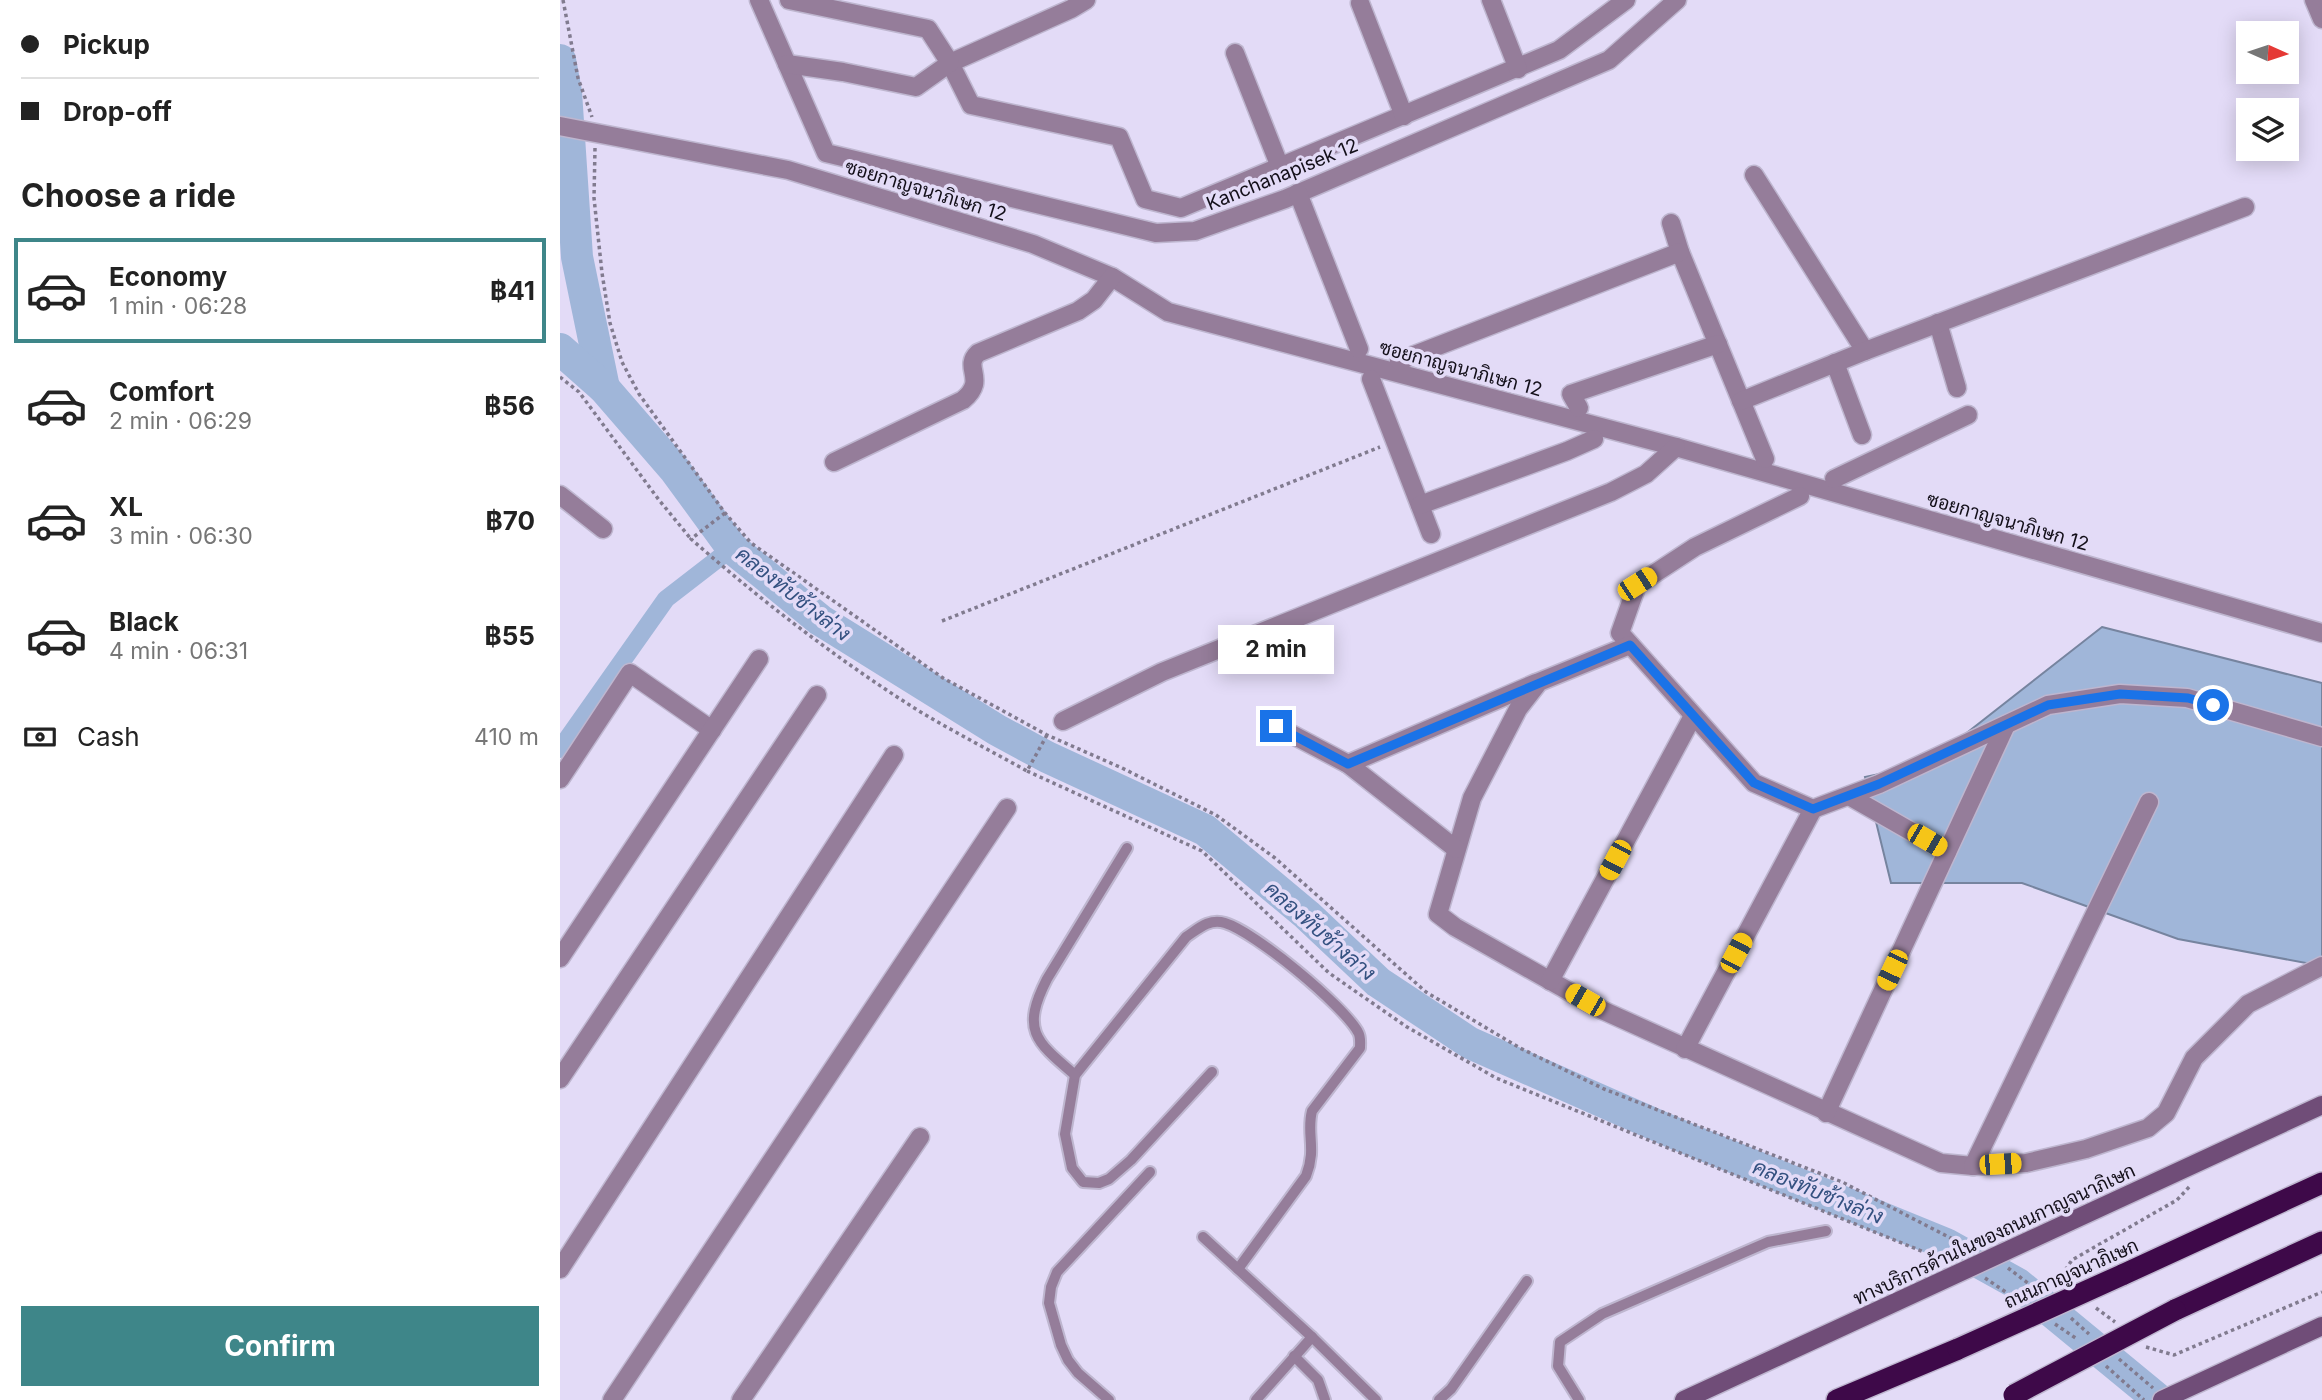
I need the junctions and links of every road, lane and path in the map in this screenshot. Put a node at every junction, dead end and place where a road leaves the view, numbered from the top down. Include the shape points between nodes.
1 (563, 0) edge
2 (759, 0) edge
3 (789, 0) edge
4 (1491, 0) edge
5 (1626, 0) edge
6 (1677, 0) edge
7 (2314, 0) edge
8 (1075, 3) edge
9 (1360, 3) dead end
10 (2322, 19) edge
11 (1235, 53) dead end
12 (950, 63) junction
13 (787, 64) junction
14 (1518, 69) junction
15 (1404, 116) junction
16 (560, 126) edge
17 (596, 133) junction
18 (1280, 167) junction
19 (1754, 175) dead end
20 (1298, 193) junction
21 (2245, 207) dead end
22 (1671, 223) dead end
23 (1680, 252) junction
24 (1112, 277) junction
25 (1938, 323) junction
26 (1718, 344) junction
27 (1359, 349) dead end
28 (1865, 351) junction
29 (1399, 360) dead end
30 (1835, 363) junction
31 (1369, 375) dead end
32 (560, 377) edge
33 (1957, 388) dead end
34 (1741, 401) junction
35 (1578, 408) dead end
36 (1968, 415) dead end
37 (1862, 435) dead end
38 (1594, 439) dead end
39 (1395, 441) junction
40 (1676, 447) junction
41 (1765, 459) dead end
42 (834, 462) dead end
43 (1834, 480) dead end
44 (560, 495) edge
45 (1800, 496) dead end
46 (1420, 505) junction
47 (725, 513) junction
48 (603, 529) dead end
49 (1431, 534) dead end
50 (691, 539) junction
51 (942, 621) dead end
52 (2322, 633) edge
53 (1630, 645) junction
54 (759, 659) dead end
55 (1539, 682) junction
56 (817, 695) dead end
57 (1692, 716) junction
58 (1063, 721) dead end
59 (2006, 725) junction
60 (1276, 726) dead end
61 (712, 730) junction
62 (1046, 734) junction
63 (2322, 737) edge
64 (894, 755) dead end
65 (1348, 764) junction
66 (1027, 771) junction
67 (560, 779) edge
68 (1849, 796) junction
69 (2149, 802) dead end
70 (1007, 808) dead end
71 (1813, 809) junction
72 (1127, 848) dead end
73 (1456, 849) junction
74 (1947, 852) junction
75 (560, 958) edge
76 (2322, 967) edge
77 (1550, 981) junction
78 (1685, 1049) junction
79 (1212, 1072) dead end
80 (1075, 1075) junction
81 (560, 1079) edge
82 (2322, 1105) edge
83 (1826, 1113) junction
84 (920, 1137) dead end
85 (1973, 1166) junction
86 (1150, 1172) dead end
87 (2194, 1181) dead end
88 (2322, 1182) edge
89 (1826, 1231) dead end
90 (1203, 1237) dead end
91 (2322, 1242) edge
92 (1977, 1252) dead end
93 (1958, 1265) dead end
94 (2002, 1265) dead end
95 (560, 1269) edge
96 (1238, 1269) junction
97 (2014, 1271) dead end
98 (1981, 1275) dead end
99 (1527, 1281) dead end
100 (2070, 1286) dead end
101 (2322, 1292) edge
102 (2090, 1302) dead end
103 (2024, 1304) dead end
104 (2046, 1318) dead end
105 (2120, 1326) dead end
106 (2322, 1326) edge
107 (1312, 1337) junction
108 (2078, 1340) dead end
109 (2139, 1341) dead end
110 (1294, 1356) junction
111 (2097, 1357) dead end
112 (2008, 1397) edge
113 (612, 1400) edge
114 (741, 1400) edge
115 (1109, 1400) edge
116 (1256, 1400) edge
117 (1325, 1400) edge
118 (1376, 1400) edge
119 (1439, 1400) edge
120 (1579, 1400) edge
121 (1684, 1400) edge
122 (1837, 1400) edge
123 (2144, 1400) edge
124 (2162, 1400) edge

1 - 17 path via 578,78
2 - 13 street, Kanchanapisek 12
3 - 12 street via 928,29
4 - 14 street
5 - 14 street via 1559,50
6 - 20 street, Kanchanapisek 12 via 1609,60
7 - 10 street
8 - 12 street
9 - 15 street
11 - 18 street
12 - 13 street via 916,87
12 - 18 street via 971,106 1119,137 1146,199 1181,208
13 - 20 street, Kanchanapisek 12 via 826,153 1156,233 1195,231
14 - 15 street
15 - 18 street
16 - 17 street, ซอยกาญจนาภิเษก 12
17 - 24 street, ซอยกาญจนาภิเษก 12 via 788,170 1033,244
17 - 47 path via 596,223 610,323 622,362 639,394
19 - 28 street
20 - 27 street
21 - 25 street
22 - 23 street
23 - 26 street
23 - 29 street
24 - 40 street, ซอยกาญจนาภิเษก 12 via 1168,312
24 - 42 street via 1094,300 1078,311 978,353 972,364 972,392 963,400
25 - 28 street
25 - 33 street
26 - 34 street
26 - 35 street via 1572,394
28 - 30 street
30 - 34 street
30 - 37 street
31 - 39 street
32 - 50 path via 579,392
34 - 41 street
36 - 43 street
38 - 46 street
39 - 46 street
39 - 51 path
40 - 52 street, ซอยกาญจนาภิเษก 12
40 - 58 street via 1646,474 1611,492 1162,672
44 - 48 street
45 - 53 street via 1695,547 1637,584 1620,633
46 - 49 street
47 - 50 path
47 - 62 path via 751,543 822,595 943,678
50 - 66 path via 817,642 920,712
53 - 55 street
53 - 57 street
54 - 61 street
55 - 65 street
55 - 73 street via 1518,709 1472,798
56 - 81 street
57 - 71 street via 1754,783
57 - 77 street
59 - 63 street via 2048,705 2120,694 2188,698
59 - 68 street
59 - 74 street
60 - 65 street
61 - 67 street via 630,673
61 - 75 street
62 - 66 path
62 - 92 path via 1216,815 1275,858 1426,992 1520,1048 1604,1089 1842,1182
64 - 95 street
65 - 73 street
66 - 93 path via 1202,851 1329,973 1407,1027 1496,1078
68 - 71 street
68 - 74 street
69 - 85 street
70 - 113 street
71 - 78 street
72 - 80 lane via 1047,979 1033,1015 1035,1032 1045,1049
73 - 77 street via 1438,915
74 - 83 street
76 - 85 street via 2248,1004 2194,1058 2166,1113 2148,1128 2026,1163
77 - 78 street
78 - 83 street
79 - 80 lane via 1131,1160 1099,1183 1083,1182 1072,1168 1065,1134
80 - 96 lane via 1186,937 1206,923 1224,923 1275,952 1349,1020 1360,1035 1360,1048 1312,1111 1312,1161 1306,1176
82 - 121 main road, ทางบริการด้านในของถนนกาญจนาภิเษก
83 - 85 street via 1941,1163
84 - 114 street
86 - 115 lane via 1057,1272 1051,1287 1049,1303 1068,1360
87 - 100 path via 2177,1200 2071,1260 2060,1278
88 - 122 highway, ถนนกาญจนาภิเษก, bridge via 2122,1276
89 - 120 lane via 1768,1242 1602,1314 1560,1342 1558,1366
90 - 96 lane
91 - 112 highway, bridge
94 - 97 path
96 - 107 lane
98 - 103 path
99 - 119 lane
101 - 109 path via 2175,1354 2148,1349
102 - 105 path
104 - 108 path
106 - 124 main road
107 - 110 lane
107 - 118 lane
110 - 116 lane
110 - 117 lane via 1318,1380
111 - 123 path

